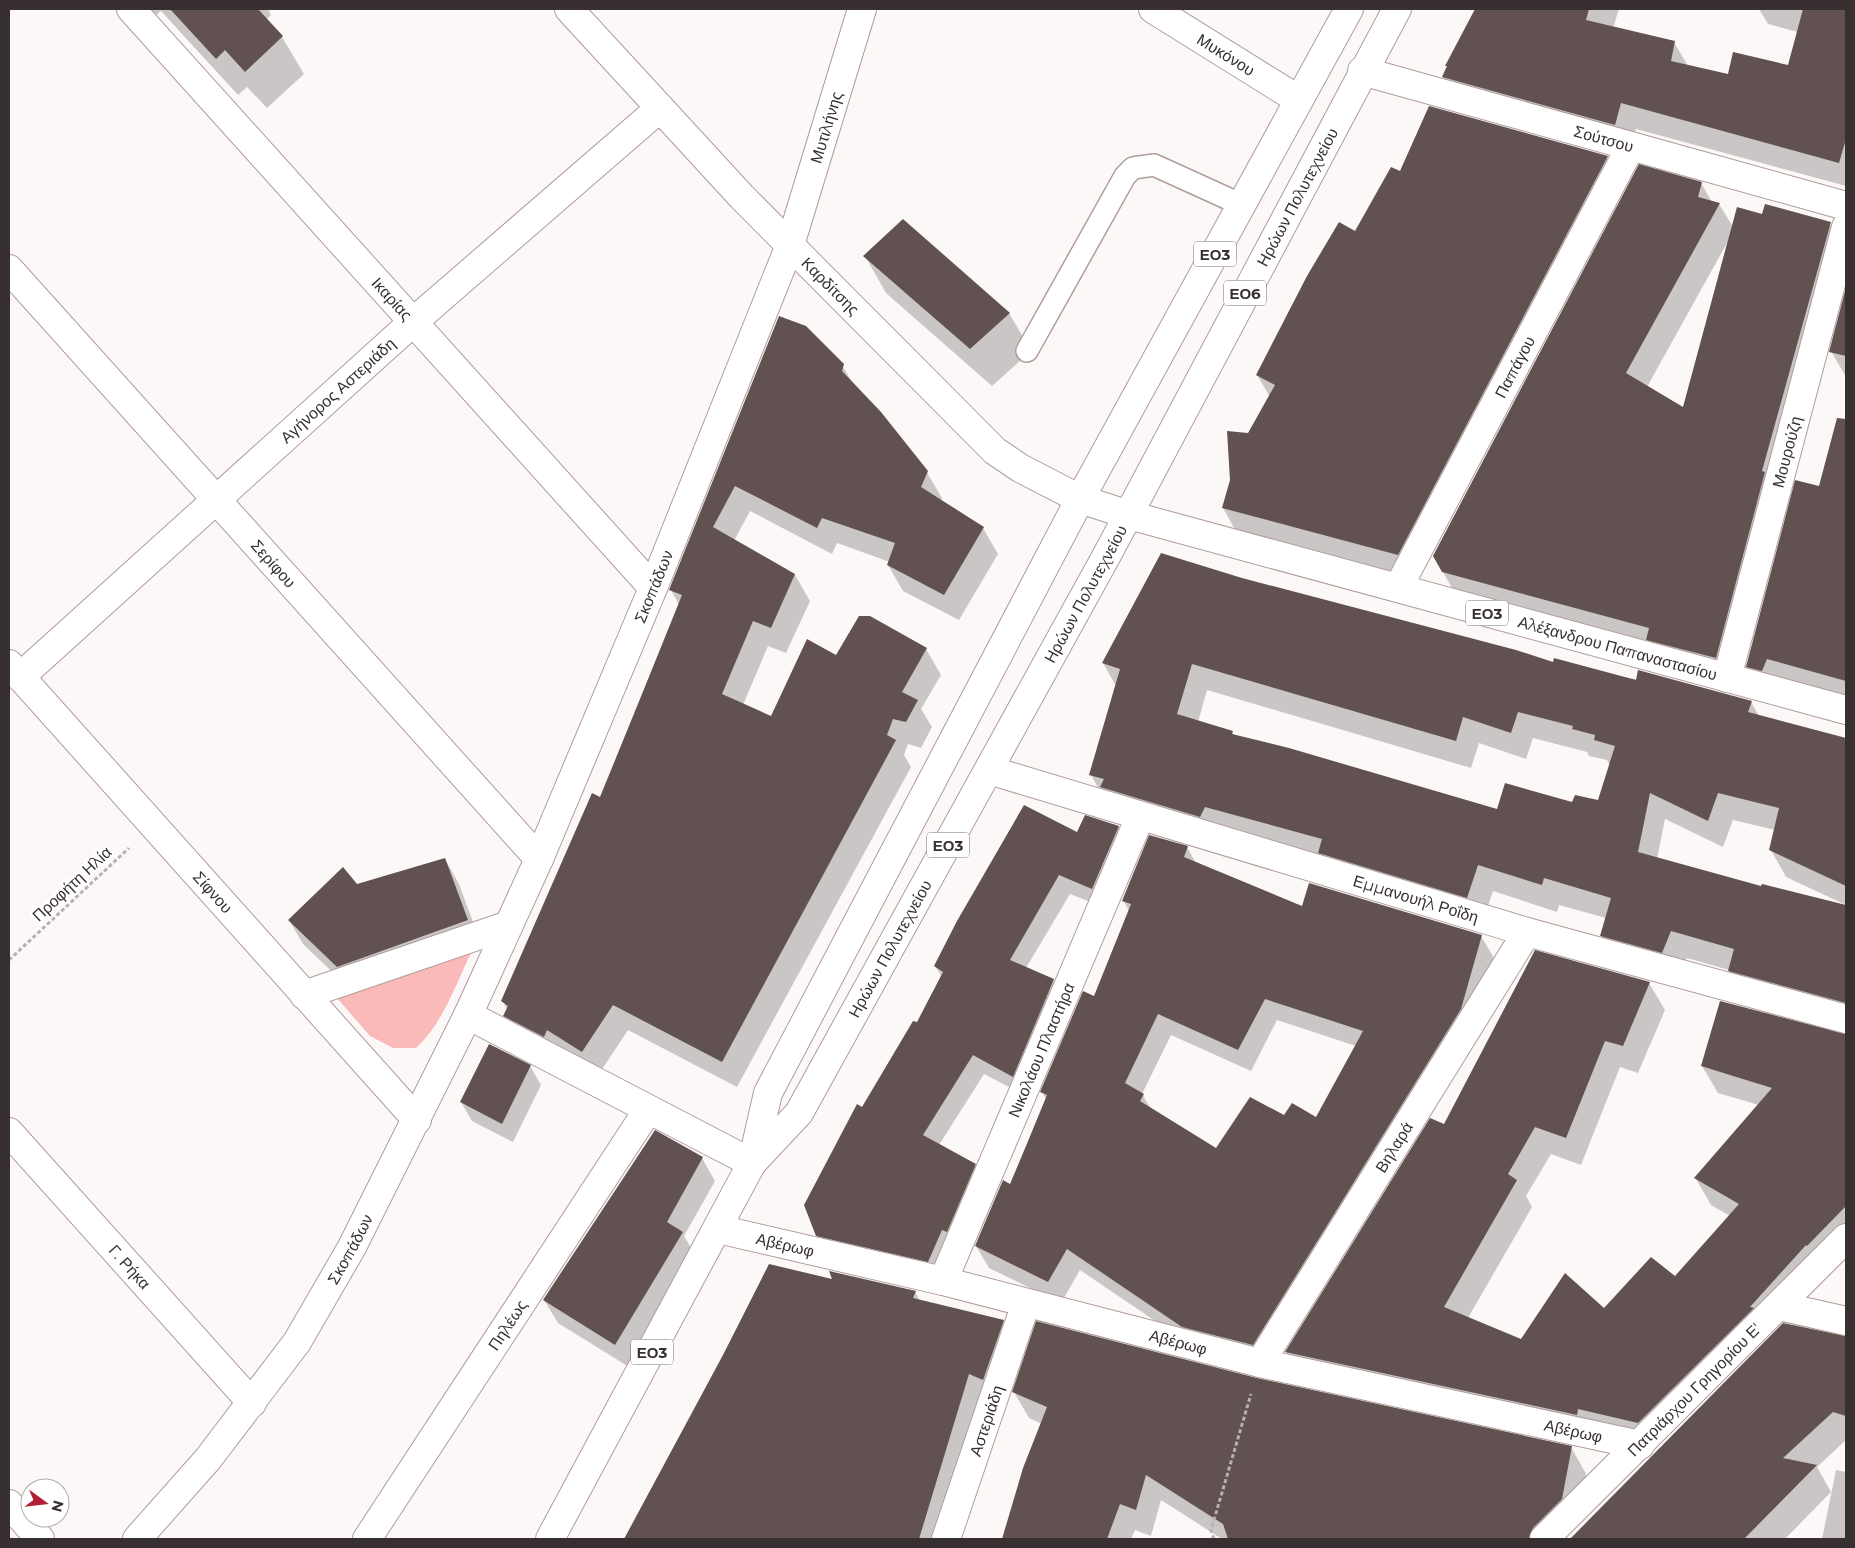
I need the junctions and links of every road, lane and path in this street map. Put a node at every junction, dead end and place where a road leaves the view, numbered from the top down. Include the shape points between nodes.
1 (131, 9) edge
2 (569, 9) edge
3 (862, 9) edge
4 (1153, 9) edge
5 (1349, 9) edge
6 (1396, 9) edge
7 (1362, 72) junction
8 (1299, 100) junction
9 (660, 108) junction
10 (1631, 146) junction
11 (1242, 205) junction
12 (1846, 206) edge
13 (1846, 227) edge
14 (790, 245) junction
15 (9, 269) edge
16 (413, 322) junction
17 (1027, 351) dead end
18 (1080, 499) junction
19 (216, 500) junction
20 (1128, 515) junction
21 (653, 588) junction
22 (1398, 588) junction
23 (15, 671) edge
24 (1727, 678) junction
25 (1846, 710) edge
26 (989, 770) junction
27 (1140, 817) junction
28 (153, 826) junction
29 (540, 859) junction
30 (509, 925) junction
31 (1527, 932) junction
32 (9, 960) edge
33 (304, 995) junction
34 (468, 1015) junction
35 (1846, 1018) edge
36 (648, 1110) junction
37 (417, 1120) junction
38 (9, 1132) edge
39 (752, 1163) junction
40 (718, 1229) junction
41 (1846, 1238) edge
42 (943, 1281) junction
43 (1026, 1303) junction
44 (1779, 1306) junction
45 (1846, 1321) edge
46 (1260, 1363) junction
47 (252, 1403) junction
48 (1640, 1445) junction
49 (9, 1504) edge
50 (40, 1539) edge
51 (137, 1539) edge
52 (367, 1539) edge
53 (550, 1539) edge
54 (946, 1539) edge
55 (1214, 1539) edge
56 (1544, 1539) edge

1 - 16 street, Ικαρίας
2 - 9 street, Καρδίτσης
3 - 14 street, Μυτιλήνης
4 - 8 street, Μυκόνου
5 - 8 street, Ηρώων Πολυτεχνείου / ΕΟ3
6 - 7 street, Ηρώων Πολυτεχνείου / ΕΟ6
7 - 10 street, Σούτσου
7 - 20 street, Ηρώων Πολυτεχνείου / ΕΟ6
8 - 11 street, Ηρώων Πολυτεχνείου / ΕΟ3
9 - 14 street, Καρδίτσης
9 - 16 street, Αγήνορος Αστεριάδη
10 - 12 street, Σούτσου
10 - 22 street, Παπάγου
11 - 17 lane via 1154,165 1133,168 1125,176
11 - 18 street, Ηρώων Πολυτεχνείου / ΕΟ3
13 - 24 street, Μουρούζη
14 - 18 street, Καρδίτσης via 995,451 1020,468
14 - 21 street, Σκοπάδων
15 - 19 street, Σερίφου
16 - 19 street, Αγήνορος Αστεριάδη
16 - 21 street, Ικαρίας
18 - 20 street, Καρδίτσης
18 - 39 street, Ηρώων Πολυτεχνείου / ΕΟ3 via 768,1094
19 - 23 street, Αγήνορος Αστεριάδη
19 - 29 street, Σερίφου
20 - 22 street, Αλέξανδρου Παπαναστασίου / ΕΟ3
20 - 26 street, Ηρώων Πολυτεχνείου / ΕΟ3
21 - 29 street, Σκοπάδων
22 - 24 street, Αλέξανδρου Παπαναστασίου / ΕΟ3
23 - 28 street, Σίφνου
24 - 25 street, Αλέξανδρου Παπαναστασίου / ΕΟ3
26 - 27 street, Εμμανουήλ Ροΐδη
26 - 39 street, Ηρώων Πολυτεχνείου / ΕΟ3 via 799,1113
27 - 31 street, Εμμανουήλ Ροΐδη
27 - 42 street, Νικολάου Πλαστήρα
28 - 32 path, Προφήτη Ηλία
28 - 33 street, Σίφνου
29 - 30 street, Σκοπάδων
30 - 33 street
30 - 34 street, Σκοπάδων
31 - 35 street, Εμμανουήλ Ροΐδη
31 - 46 street, Βηλαρά
33 - 37 street, Σίφνου
34 - 36 street
34 - 37 street, Σκοπάδων
36 - 39 street
36 - 52 street, Πηλέως
37 - 47 street, Σκοπάδων via 320,1306
38 - 47 street, Γ. Ρήκα
39 - 40 street, Ηρώων Πολυτεχνείου / ΕΟ3
40 - 42 street, Αβέρωφ
40 - 53 street, Ηρώων Πολυτεχνείου / ΕΟ3
41 - 44 street, Πατριάρχου Γρηγορίου Ε'
42 - 43 street, Αβέρωφ
43 - 46 street, Αβέρωφ
43 - 54 street, Αστεριάδη
44 - 45 street
44 - 48 street, Πατριάρχου Γρηγορίου Ε'
46 - 48 street, Αβέρωφ
46 - 55 path via 1211,1530
47 - 51 street, Σκοπάδων
48 - 56 street, Πατριάρχου Γρηγορίου Ε'
49 - 50 street

